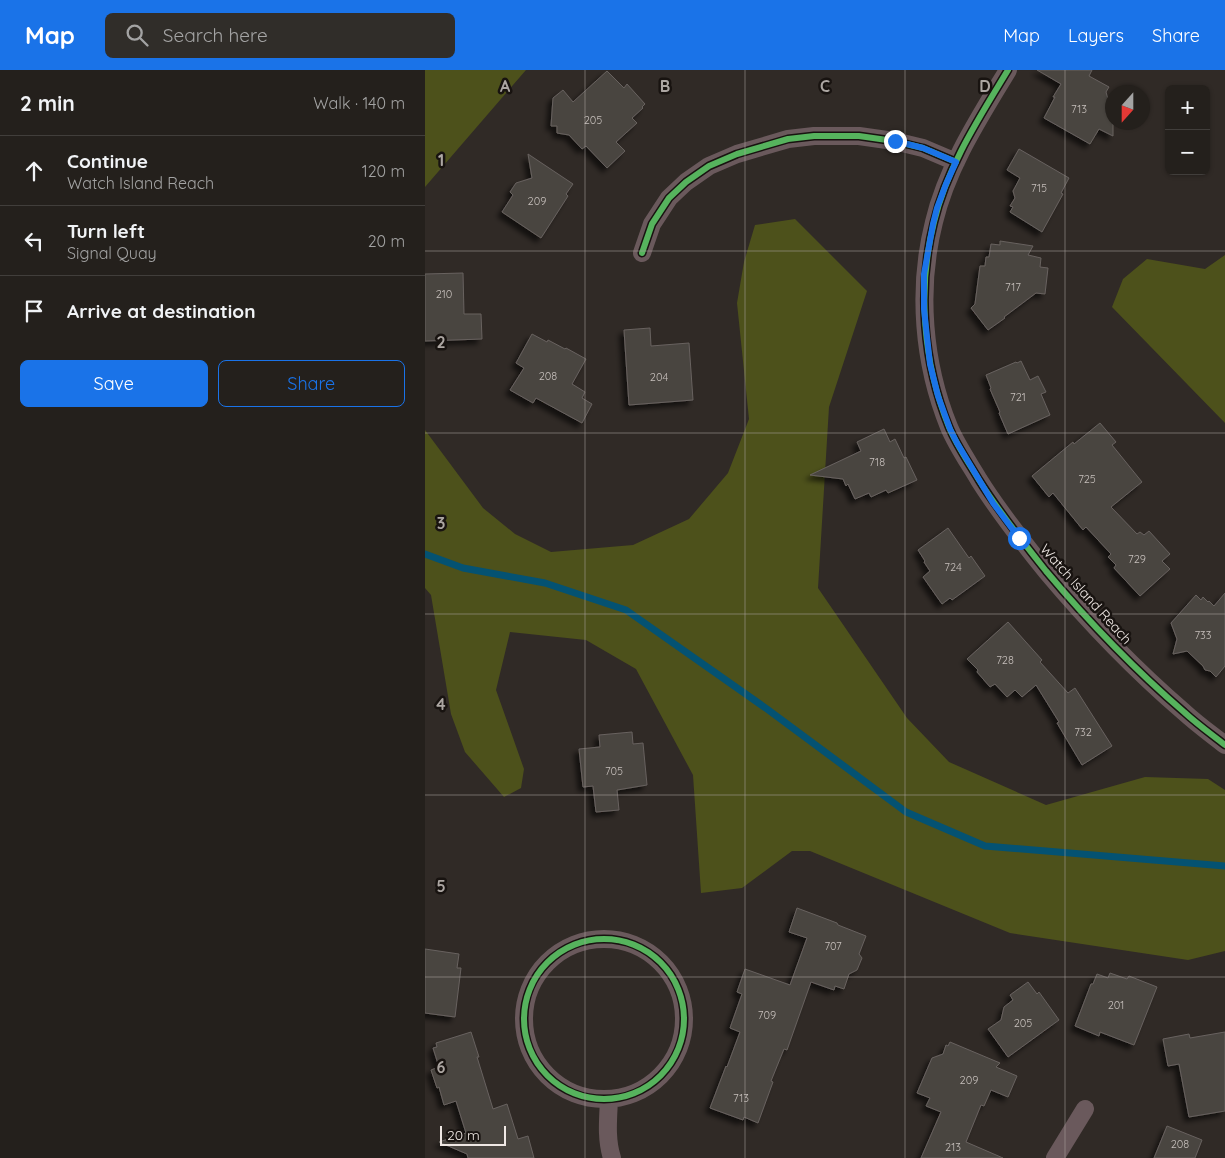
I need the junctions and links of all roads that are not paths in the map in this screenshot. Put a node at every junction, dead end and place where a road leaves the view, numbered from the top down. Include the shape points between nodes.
1 (1008, 70) edge
2 (956, 162) junction
3 (642, 253) dead end
4 (1225, 745) edge
5 (609, 1100) junction
6 (1085, 1108) dead end
7 (612, 1158) edge
8 (1055, 1158) edge

1 - 2 street, Watch Island Reach
2 - 3 street via 923,148 859,136 788,139 737,154 709,166 686,182 669,198 652,224
2 - 4 street, Watch Island Reach via 937,208 924,274 930,364 950,429 993,503 1075,605 1137,669
5 - 5 street via 634,1095 656,1082 673,1062 683,1038 685,1013 678,988 665,966 645,949 620,940 595,939 568,947 545,963 530,986 523,1012 525,1040 537,1065 556,1085 581,1097
5 - 7 street via 608,1131
6 - 8 street

